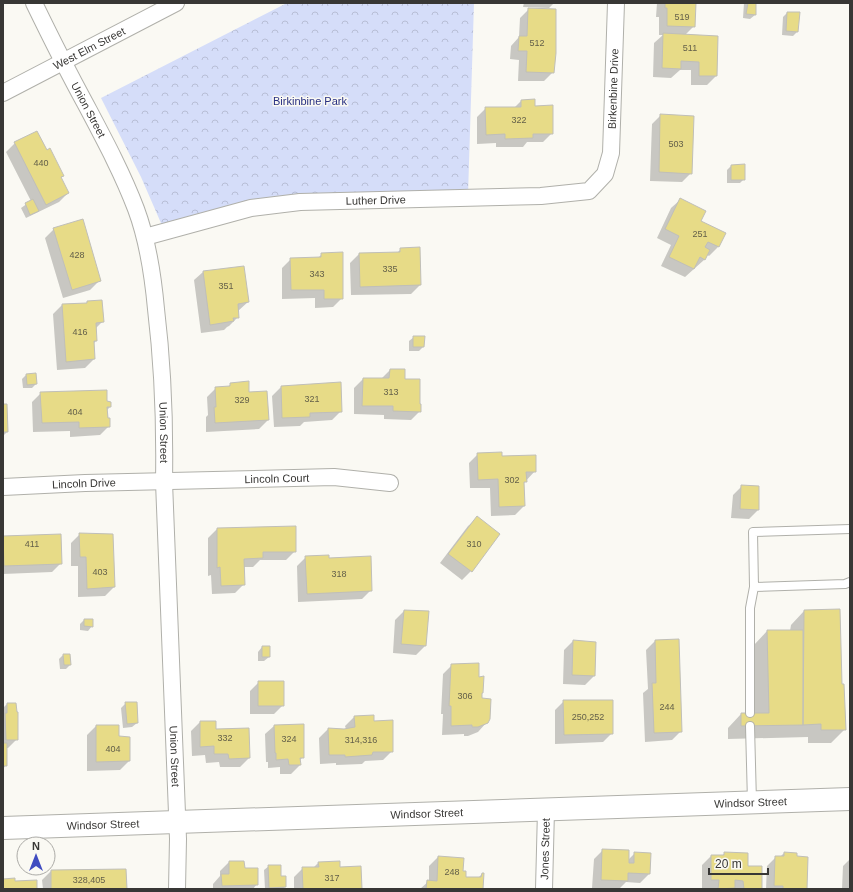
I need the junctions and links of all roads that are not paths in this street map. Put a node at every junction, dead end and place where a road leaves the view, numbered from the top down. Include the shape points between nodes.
1 (34, 3) edge
2 (176, 3) edge
3 (616, 3) edge
4 (63, 62) junction
5 (3, 93) edge
6 (605, 174) joint
7 (145, 237) junction
8 (164, 482) junction
9 (390, 482) dead end
10 (3, 487) edge
11 (850, 529) edge
12 (850, 582) edge
13 (754, 587) junction
14 (750, 713) dead end
15 (750, 726) dead end
16 (850, 799) edge
17 (752, 802) junction
18 (546, 810) junction
19 (176, 822) junction
20 (3, 828) edge
21 (177, 889) edge
22 (544, 889) edge

1 - 4 street, Union Street
2 - 4 street, West Elm Street
3 - 6 street, Birkenbine Drive via 610,154
4 - 5 street, West Elm Street
4 - 7 street, Union Street via 114,157
6 - 7 street, Luther Drive via 588,191 541,196 300,202 251,208
7 - 8 street, Union Street via 161,349 165,435
8 - 9 street, Lincoln Court via 334,477
8 - 10 street, Lincoln Drive
8 - 19 street, Union Street
11 - 13 lane via 753,532
12 - 13 lane
13 - 14 lane via 750,608
15 - 17 lane
16 - 17 main road, Windsor Street
17 - 18 main road, Windsor Street
18 - 19 main road, Windsor Street
18 - 22 street, Jones Street
19 - 20 main road, Windsor Street
19 - 21 street, Union Street

